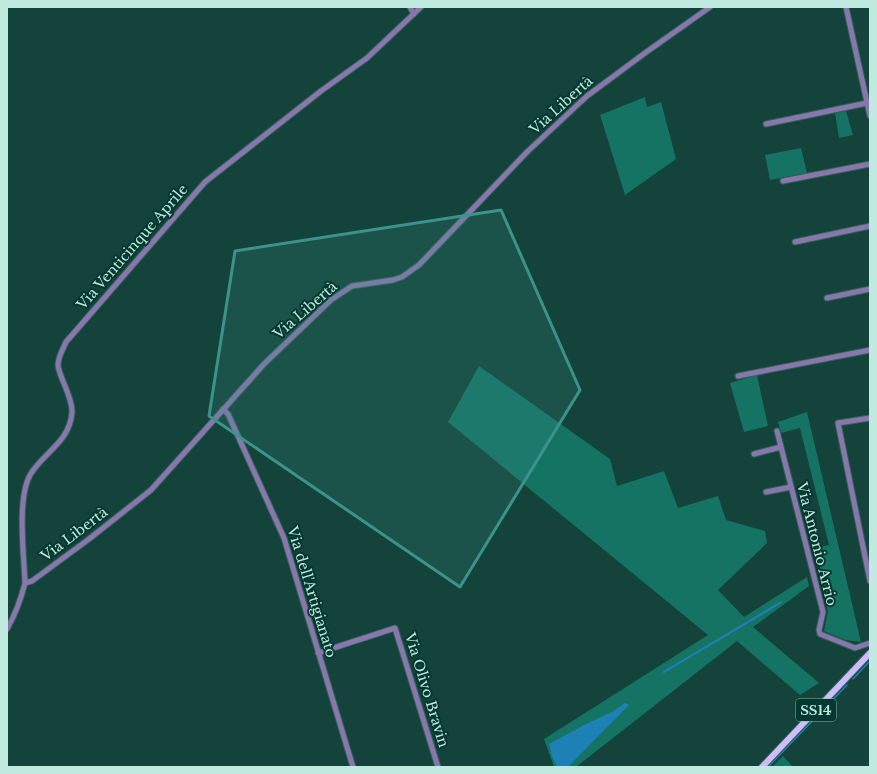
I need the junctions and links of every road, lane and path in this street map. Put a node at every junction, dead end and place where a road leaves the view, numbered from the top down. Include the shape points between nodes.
1 (410, 7) edge
2 (421, 7) edge
3 (710, 7) edge
4 (846, 7) edge
5 (414, 14) junction
6 (867, 103) junction
7 (870, 116) edge
8 (766, 124) dead end
9 (870, 164) edge
10 (783, 181) dead end
11 (870, 226) edge
12 (795, 242) dead end
13 (870, 289) edge
14 (827, 298) dead end
15 (870, 350) edge
16 (738, 376) dead end
17 (223, 409) junction
18 (870, 418) edge
19 (777, 431) dead end
20 (781, 447) junction
21 (754, 454) dead end
22 (791, 487) junction
23 (766, 492) dead end
24 (870, 581) edge
25 (25, 583) junction
26 (7, 629) edge
27 (870, 643) edge
28 (318, 653) junction
29 (870, 653) edge
30 (353, 767) edge
31 (438, 767) edge
32 (762, 767) edge

1 - 5 street
2 - 5 street, Via Venticinque Aprile
3 - 17 street, Via Libertà via 587,96 527,152 419,265 393,280 352,286 331,300 264,364
4 - 6 street
5 - 25 street, Via Venticinque Aprile via 366,58 205,182 66,342 58,365 72,411 64,436 31,472 25,487 22,506
6 - 7 street
6 - 8 street
9 - 10 street
11 - 12 street
13 - 14 street
15 - 16 street
17 - 25 street, Via Libertà via 151,490 89,540 32,581
17 - 28 street, Via dell'Artigianato via 228,414 284,538
18 - 24 street via 838,423
19 - 20 street, Via Antonio Arrio
20 - 21 street
20 - 22 street, Via Antonio Arrio
22 - 23 street
22 - 27 street, Via Antonio Arrio via 823,612 818,630 820,634 855,648
25 - 26 street, Via Venticinque Aprile
28 - 30 street, Via dell'Artigianato
28 - 31 street, Via Olivo Bravin via 395,628
29 - 32 main road, SS14

